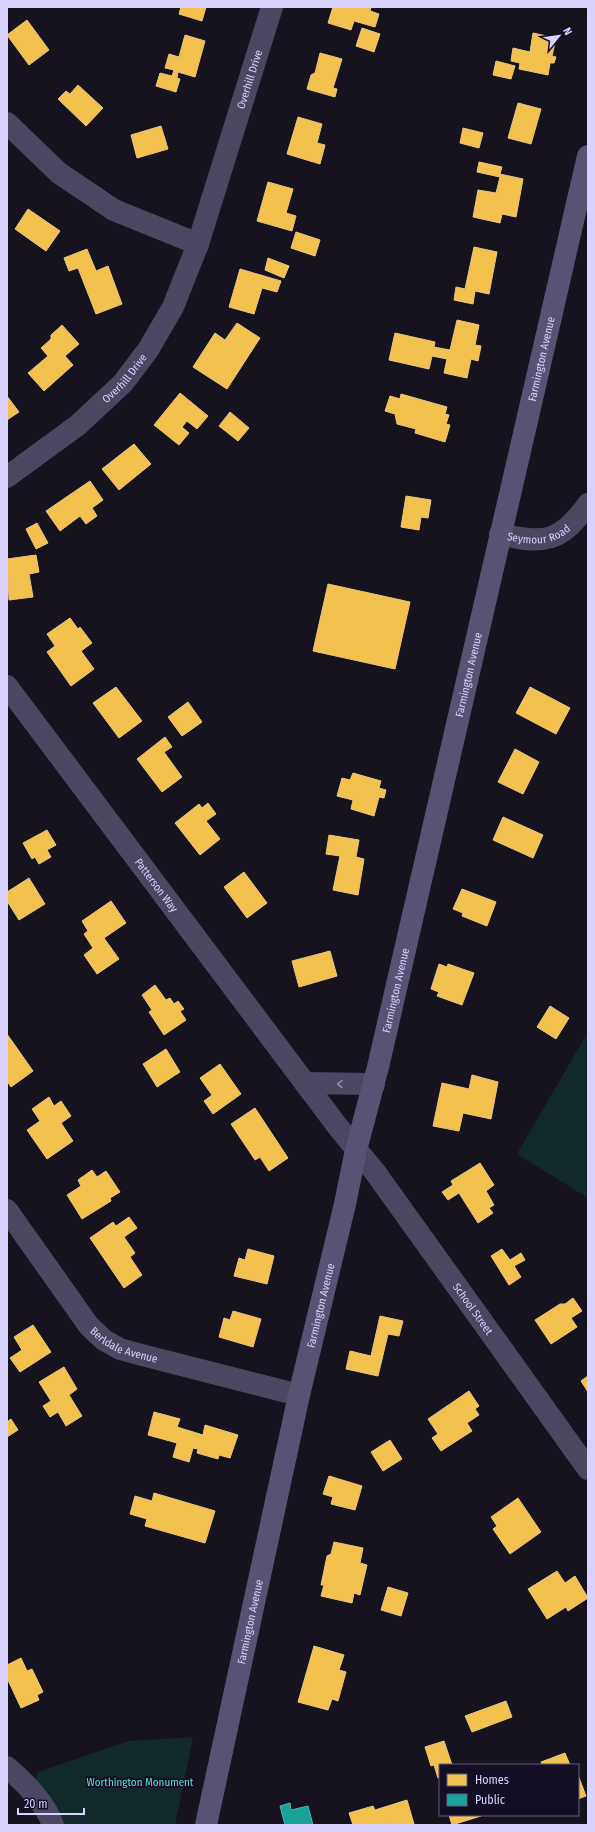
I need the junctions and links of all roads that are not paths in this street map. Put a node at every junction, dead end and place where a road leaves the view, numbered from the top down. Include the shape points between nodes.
1 (272, 7) edge
2 (7, 123) edge
3 (588, 156) edge
4 (198, 244) junction
5 (7, 477) edge
6 (588, 504) edge
7 (500, 534) junction
8 (7, 686) edge
9 (305, 1083) junction
10 (374, 1084) junction
11 (356, 1150) junction
12 (7, 1210) edge
13 (300, 1395) junction
14 (588, 1469) edge
15 (7, 1767) edge
16 (53, 1825) edge
17 (206, 1825) edge

1 - 4 street, Overhill Drive
2 - 4 street via 59,173 114,210
3 - 7 street, Farmington Avenue
4 - 5 street, Overhill Drive via 173,308 148,350 123,383 78,425
6 - 7 street, Seymour Road via 576,521 562,533 544,540 522,540
7 - 10 street, Farmington Avenue
8 - 9 street, Patterson Way
10 -> 9 street
9 - 11 street, Patterson Way
10 - 11 street, Farmington Avenue
11 - 13 street, Farmington Avenue
11 - 14 street, School Street via 375,1172
12 - 13 street, Berldale Avenue via 77,1310 104,1340 120,1349
13 - 17 street, Farmington Avenue
15 - 16 street via 49,1813

